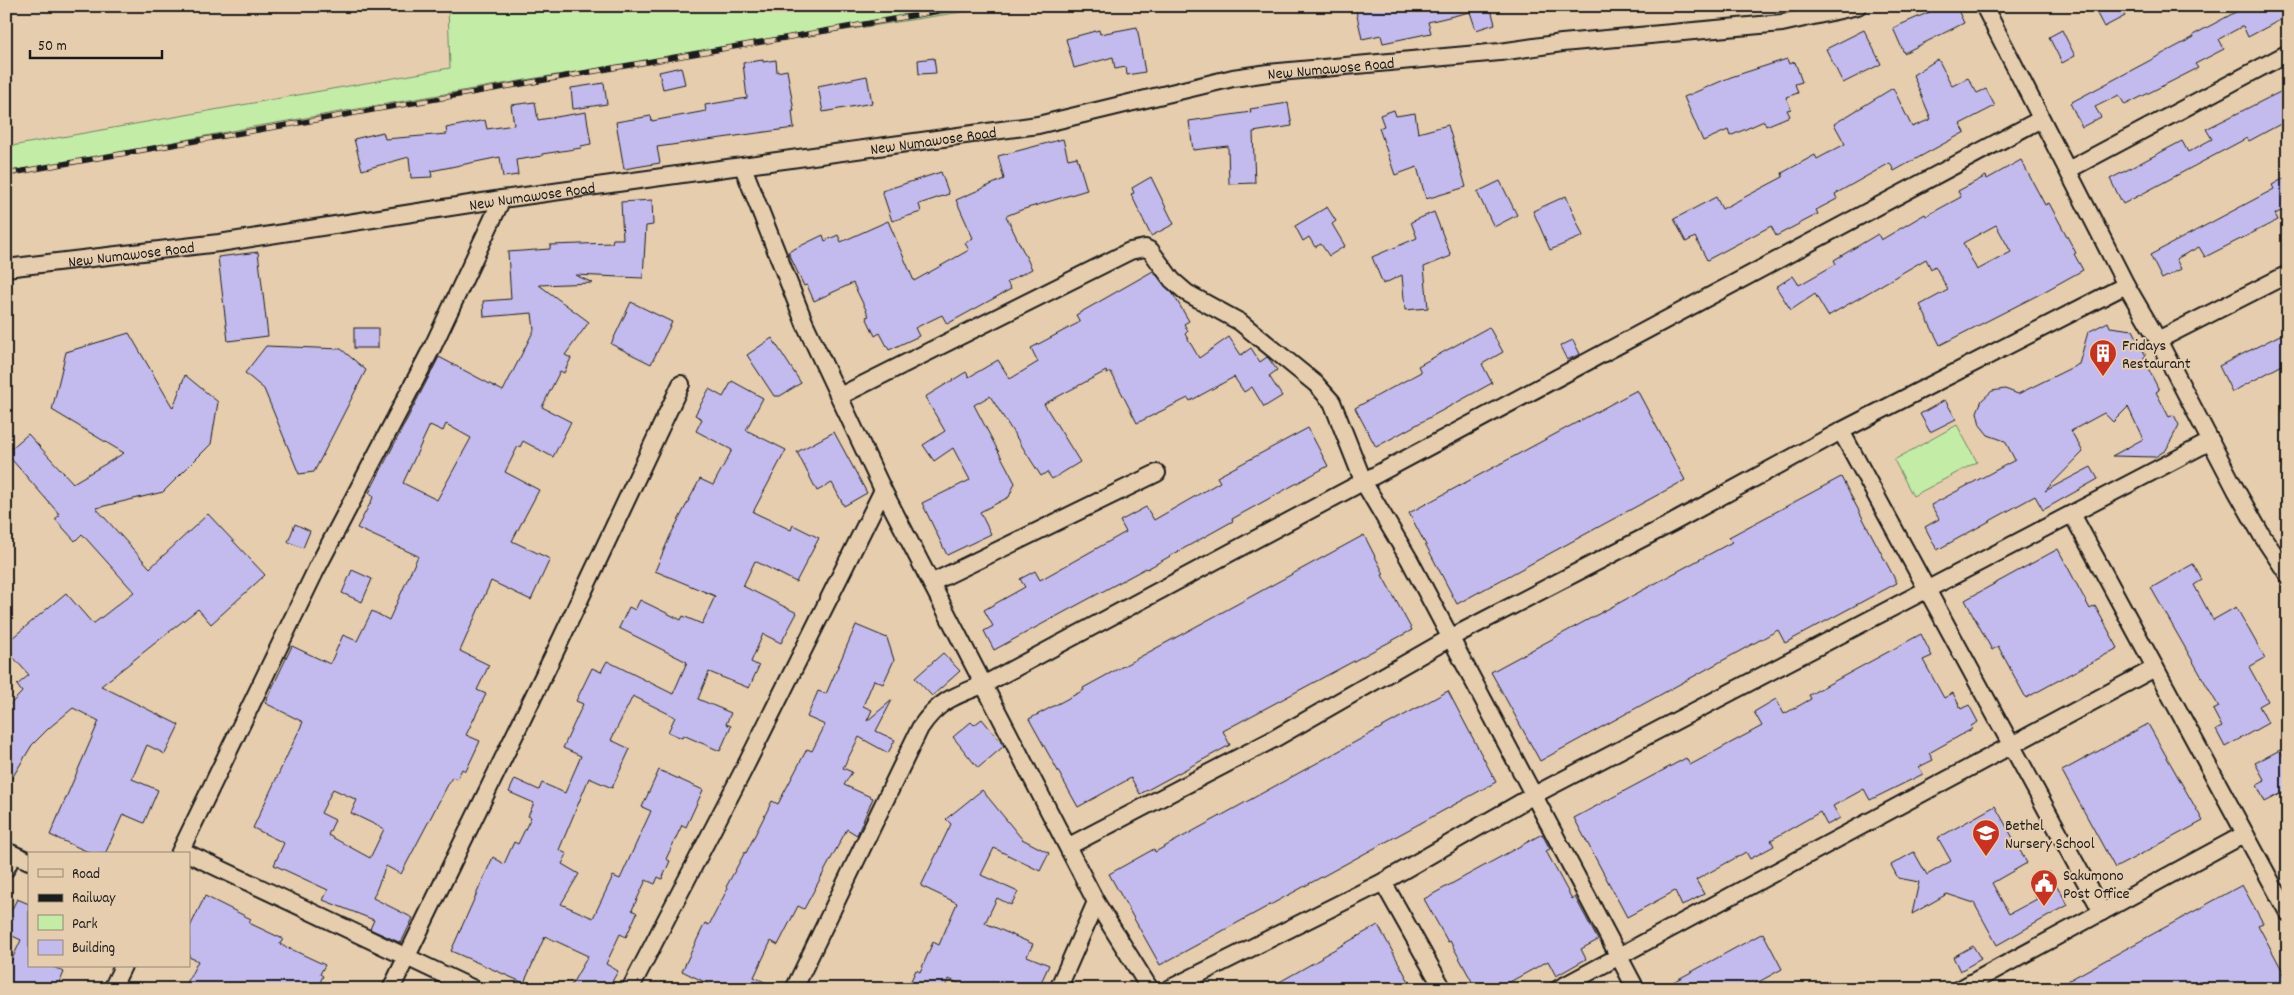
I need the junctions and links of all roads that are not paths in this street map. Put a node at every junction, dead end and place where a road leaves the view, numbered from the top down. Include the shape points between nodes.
1 (1858, 6) edge
2 (1984, 6) edge
3 (2288, 53) edge
4 (2041, 119) junction
5 (743, 167) junction
6 (2068, 170) junction
7 (502, 199) junction
8 (6, 268) edge
9 (2288, 274) edge
10 (2126, 285) junction
11 (2158, 340) junction
12 (681, 384) dead end
13 (840, 396) junction
14 (1841, 431) junction
15 (2211, 441) junction
16 (1157, 473) dead end
17 (1364, 483) junction
18 (883, 490) junction
19 (2072, 514) junction
20 (2288, 575) edge
21 (931, 582) junction
22 (1928, 589) junction
23 (1450, 638) junction
24 (2155, 668) junction
25 (983, 685) junction
26 (2014, 745) junction
27 (1534, 796) junction
28 (2244, 834) junction
29 (1069, 846) junction
30 (10, 852) edge
31 (184, 852) edge
32 (190, 856) edge
33 (28, 861) edge
34 (6, 869) edge
35 (1383, 882) junction
36 (1096, 902) junction
37 (2102, 912) junction
38 (2288, 913) edge
39 (1619, 956) junction
40 (408, 957) junction
41 (122, 968) edge
42 (112, 989) edge
43 (391, 989) edge
44 (474, 989) edge
45 (630, 989) edge
46 (794, 989) edge
47 (1058, 989) edge
48 (1150, 989) edge
49 (1169, 989) edge
50 (1443, 989) edge
51 (1558, 989) edge
52 (1636, 989) edge
53 (1960, 989) edge

1 - 5 street, New Numawose Road via 1782,23 1562,42 1500,52 1233,78 1038,125
2 - 4 street
3 - 6 street
4 - 6 street
4 - 17 street
5 - 7 street, New Numawose Road
5 - 13 street via 805,324
6 - 10 street
7 - 8 street, New Numawose Road via 219,243
7 - 31 street via 433,346 316,570
9 - 11 street
10 - 11 street
10 - 14 street
11 - 15 street
12 - 40 street
13 - 17 street via 1130,251 1145,248 1156,255 1172,280 1187,293 1240,322 1316,384 1332,402
13 - 18 street
14 - 22 street
14 - 23 street
15 - 19 street
15 - 20 street via 2260,534
16 - 21 street
17 - 23 street via 1409,558
17 - 25 street
18 - 21 street
18 - 45 street
19 - 22 street
19 - 24 street
21 - 25 street
22 - 26 street
22 - 27 street
23 - 27 street
23 - 29 street via 1272,740
24 - 26 street
24 - 28 street
25 - 29 street
25 - 46 street via 948,698 930,713 920,728
26 - 37 street
26 - 39 street
27 - 35 street
27 - 39 street
28 - 37 street
28 - 38 street
29 - 36 street
30 - 33 street
30 - 34 street
32 - 40 street
35 - 49 street
35 - 50 street
36 - 47 street
36 - 48 street
37 - 53 street
39 - 51 street
39 - 52 street
40 - 43 street
40 - 44 street
41 - 42 street

